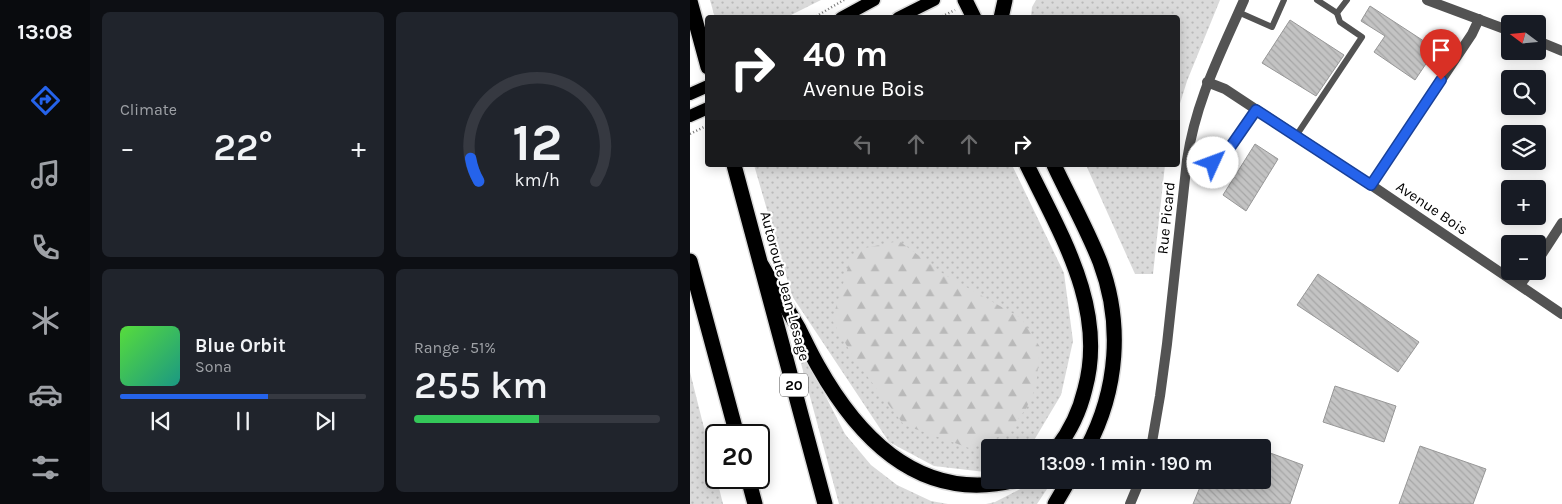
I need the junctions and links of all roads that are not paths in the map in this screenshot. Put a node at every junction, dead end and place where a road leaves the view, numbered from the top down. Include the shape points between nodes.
1 (874, 0) edge
2 (934, 0) edge
3 (1005, 0) edge
4 (1244, 0) edge
5 (1284, 0) edge
6 (1317, 0) edge
7 (1347, 0) edge
8 (1426, 0) edge
9 (690, 1) edge
10 (962, 4) edge
11 (1238, 12) junction
12 (1337, 13) junction
13 (846, 15) edge
14 (904, 15) edge
15 (971, 15) edge
16 (1002, 15) edge
17 (1479, 19) junction
18 (1501, 28) edge
19 (1546, 44) edge
20 (1562, 51) edge
21 (705, 56) edge
22 (1207, 82) junction
23 (705, 87) edge
24 (690, 94) edge
25 (705, 109) edge
26 (1256, 110) junction
27 (690, 116) edge
28 (1296, 136) junction
29 (1188, 154) junction
30 (735, 167) edge
31 (1028, 167) edge
32 (1055, 167) edge
33 (1371, 185) junction
34 (1562, 223) edge
35 (1546, 248) edge
36 (690, 261) edge
37 (762, 266) junction
38 (1524, 280) edge
39 (1520, 285) junction
40 (1562, 314) edge
41 (734, 424) edge
42 (1064, 439) edge
43 (1091, 439) edge
44 (1153, 439) edge
45 (751, 489) edge
46 (988, 489) edge
47 (1064, 489) edge
48 (1136, 489) edge
49 (755, 504) edge
50 (825, 504) edge
51 (1055, 504) edge
52 (1130, 504) edge

1 - 13 main road
2 - 14 main road
3 - 16 highway
4 - 11 street, Rue Picard
5 - 11 lane via 1272,27
6 - 12 lane
7 - 12 lane
8 - 17 street
9 - 21 highway
10 - 15 highway
11 - 22 street, Rue Picard
12 - 28 lane via 1340,22 1362,37
17 - 18 street
17 - 33 street
19 - 20 street
22 - 26 street, Avenue Bois via 1218,85
22 - 29 street, Rue Picard
23 - 24 main road
25 - 27 main road
26 - 28 street, Avenue Bois
26 - 29 lane via 1221,161 1213,163
28 - 33 street, Avenue Bois
29 - 44 street, Rue Picard via 1168,336
30 - 37 highway, Autoroute Jean-Lesage / 20
31 - 42 highway via 1077,272 1090,320 1086,385 1076,416
32 - 43 highway via 1100,263 1114,320 1110,385
33 - 39 street, Avenue Bois
34 - 35 street
36 - 41 highway
37 - 46 highway via 834,394 889,462 916,480 938,488
37 - 50 highway, Autoroute Jean-Lesage / 20
38 - 39 street
39 - 40 street, Avenue Bois
45 - 49 highway
47 - 51 highway
48 - 52 street

